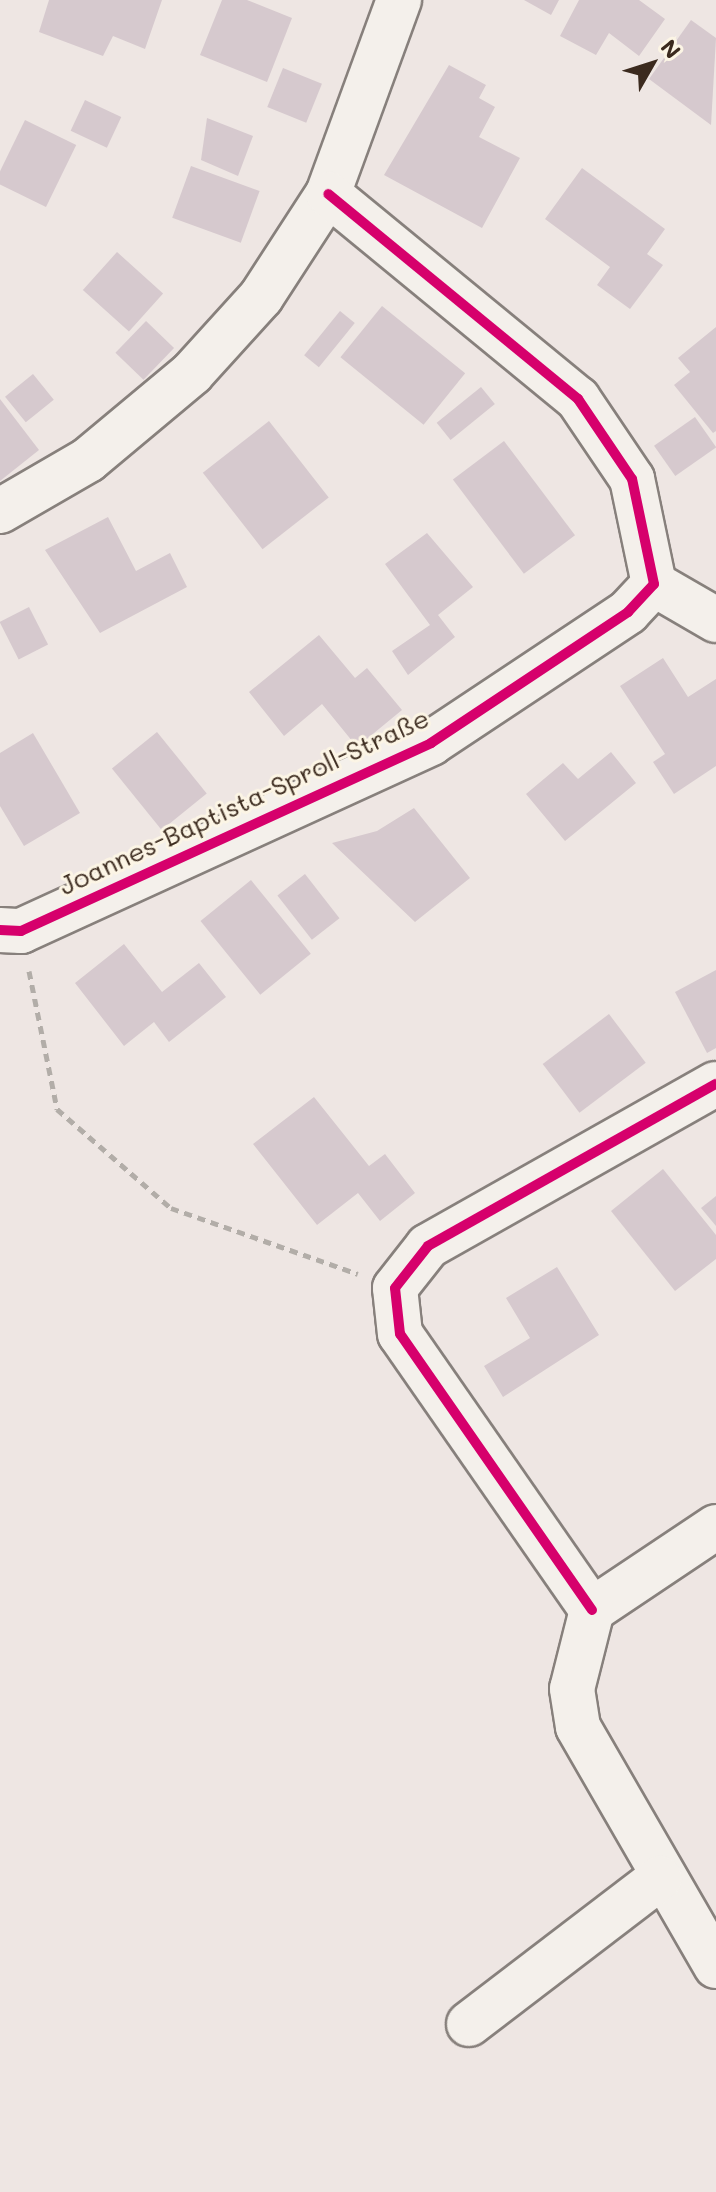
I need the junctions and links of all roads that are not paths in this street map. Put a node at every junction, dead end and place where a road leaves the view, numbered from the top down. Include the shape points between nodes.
1 (399, 0) edge
2 (328, 194) junction
3 (0, 511) edge
4 (654, 584) junction
5 (716, 620) edge
6 (10, 930) edge
7 (716, 1084) edge
8 (716, 1527) edge
9 (592, 1610) junction
10 (660, 1878) junction
11 (716, 1966) edge
12 (469, 2024) dead end

1 - 2 street
2 - 3 street via 261,297 192,373 88,460
2 - 4 street via 578,399 632,479
4 - 5 street
4 - 6 street, Joannes-Baptista-Sproll-Straße via 628,612 431,743
7 - 9 street via 428,1246 395,1288 400,1334
8 - 9 street
9 - 10 street via 572,1689 578,1727
10 - 11 street
10 - 12 street

